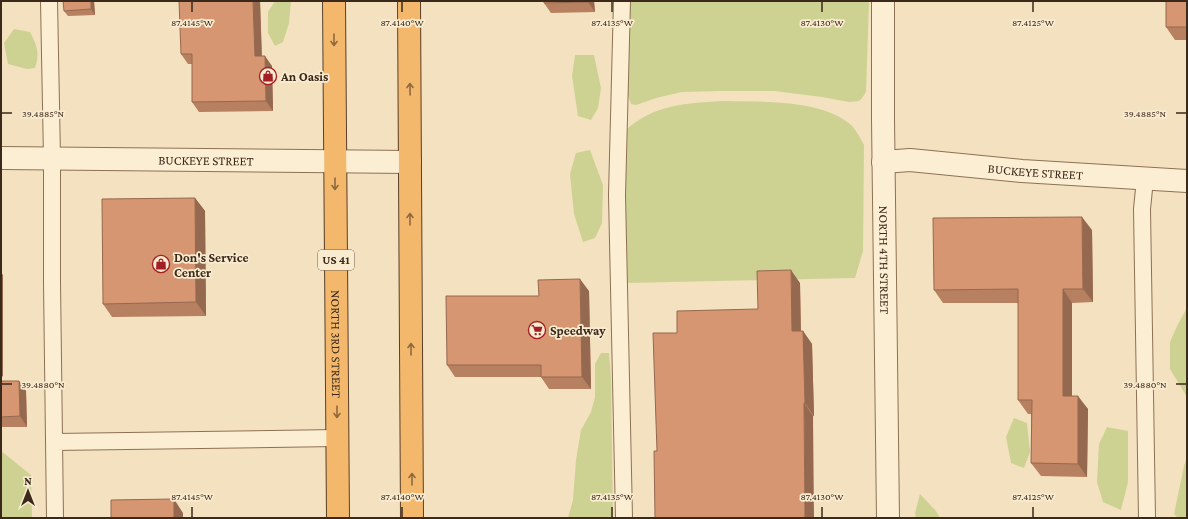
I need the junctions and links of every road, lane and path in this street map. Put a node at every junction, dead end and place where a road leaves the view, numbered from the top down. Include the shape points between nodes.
1 (49, 1) edge
2 (334, 1) edge
3 (409, 1) edge
4 (622, 1) edge
5 (883, 1) edge
6 (1, 158) edge
7 (52, 158) junction
8 (335, 161) junction
9 (410, 162) junction
10 (883, 162) junction
11 (1145, 179) junction
12 (1187, 181) edge
13 (337, 438) junction
14 (54, 442) junction
15 (55, 518) edge
16 (338, 518) edge
17 (412, 518) edge
18 (624, 518) edge
19 (888, 518) edge
20 (1147, 518) edge

1 - 7 lane
2 -> 8 highway, NORTH 3RD STREET / US 41
9 -> 3 highway
4 - 18 lane via 617,195
5 - 10 street, NORTH 4TH STREET
6 - 7 street, BUCKEYE STREET
7 - 8 street, BUCKEYE STREET
7 - 14 lane
8 - 9 street, BUCKEYE STREET
8 -> 13 highway, NORTH 3RD STREET / US 41
17 -> 9 highway
10 - 11 street, BUCKEYE STREET via 910,160
10 - 19 street, NORTH 4TH STREET
11 - 12 street, BUCKEYE STREET
11 - 20 lane via 1142,208
13 - 14 lane
13 - 16 highway, NORTH 3RD STREET / US 41
14 - 15 lane

